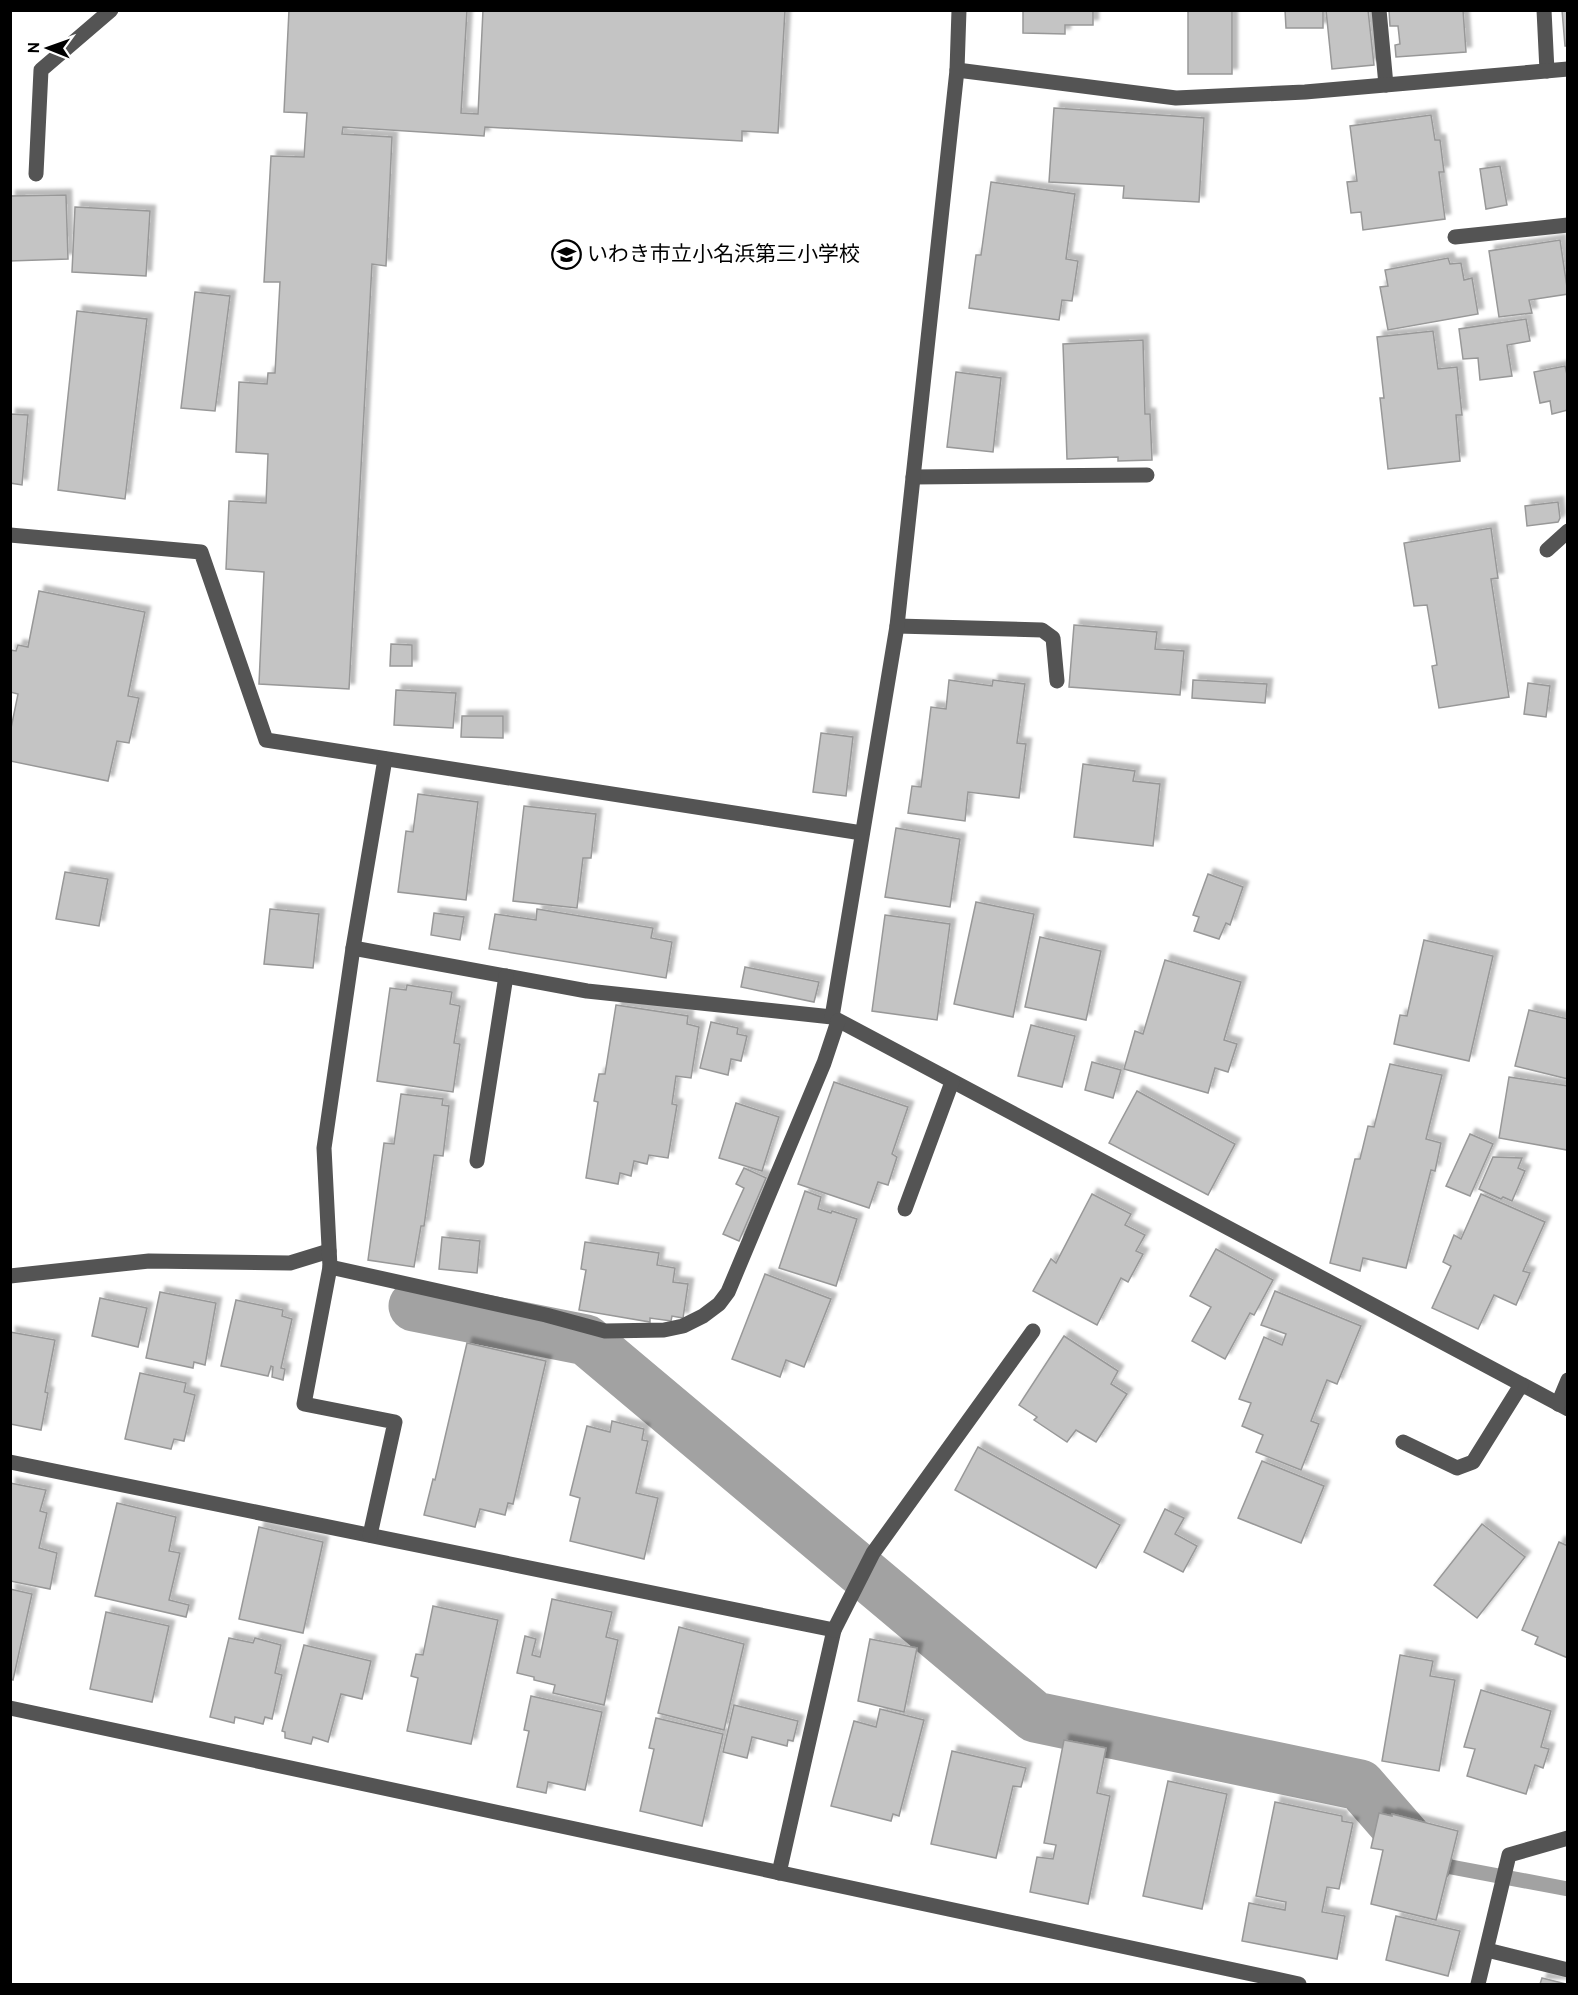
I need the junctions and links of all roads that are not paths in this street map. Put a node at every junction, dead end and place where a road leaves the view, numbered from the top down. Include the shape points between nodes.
1 (111, 10) edge
2 (959, 10) edge
3 (1379, 10) edge
4 (1544, 10) edge
5 (1568, 69) edge
6 (957, 70) junction
7 (1547, 71) junction
8 (1386, 85) junction
9 (36, 174) dead end
10 (1568, 225) edge
11 (1455, 237) dead end
12 (1148, 475) dead end
13 (913, 477) junction
14 (1568, 531) edge
15 (10, 535) edge
16 (1547, 550) dead end
17 (897, 626) junction
18 (1057, 681) dead end
19 (385, 759) junction
20 (862, 833) junction
21 (353, 948) junction
22 (506, 976) junction
23 (835, 1019) junction
24 (952, 1082) junction
25 (477, 1161) dead end
26 (905, 1209) dead end
27 (329, 1259) junction
28 (10, 1276) edge
29 (1033, 1331) dead end
30 (1568, 1380) edge
31 (1521, 1385) junction
32 (1563, 1407) edge
33 (1403, 1442) dead end
34 (10, 1462) edge
35 (370, 1535) junction
36 (834, 1630) junction
37 (10, 1708) edge
38 (1568, 1838) edge
39 (779, 1873) junction
40 (1487, 1950) junction
41 (1568, 1970) edge
42 (1299, 1984) edge
43 (1478, 1984) edge

1 - 9 street via 41,70
2 - 6 street
3 - 8 street
4 - 7 street
5 - 7 street
6 - 8 street via 1176,98
6 - 13 street
7 - 8 street
10 - 11 street
12 - 13 street
13 - 17 street
14 - 16 street
15 - 19 street via 201,552 266,740
17 - 18 street via 1041,630 1053,638
17 - 20 street
19 - 20 street
19 - 21 street
20 - 23 street
21 - 22 street
21 - 27 street via 324,1148
22 - 23 street via 587,991
22 - 25 street
23 - 24 street
23 - 27 street via 824,1063 728,1292 696,1320 664,1330 605,1331
24 - 26 street
24 - 31 street
27 - 28 street via 290,1263 149,1261
27 - 35 street via 304,1404 395,1422
29 - 36 street via 873,1553
30 - 32 street
31 - 32 street
31 - 33 street via 1473,1462 1465,1467 1456,1468
34 - 35 street
35 - 36 street
36 - 39 street
37 - 39 street
38 - 40 street via 1509,1855
39 - 42 street
40 - 41 street
40 - 43 street

